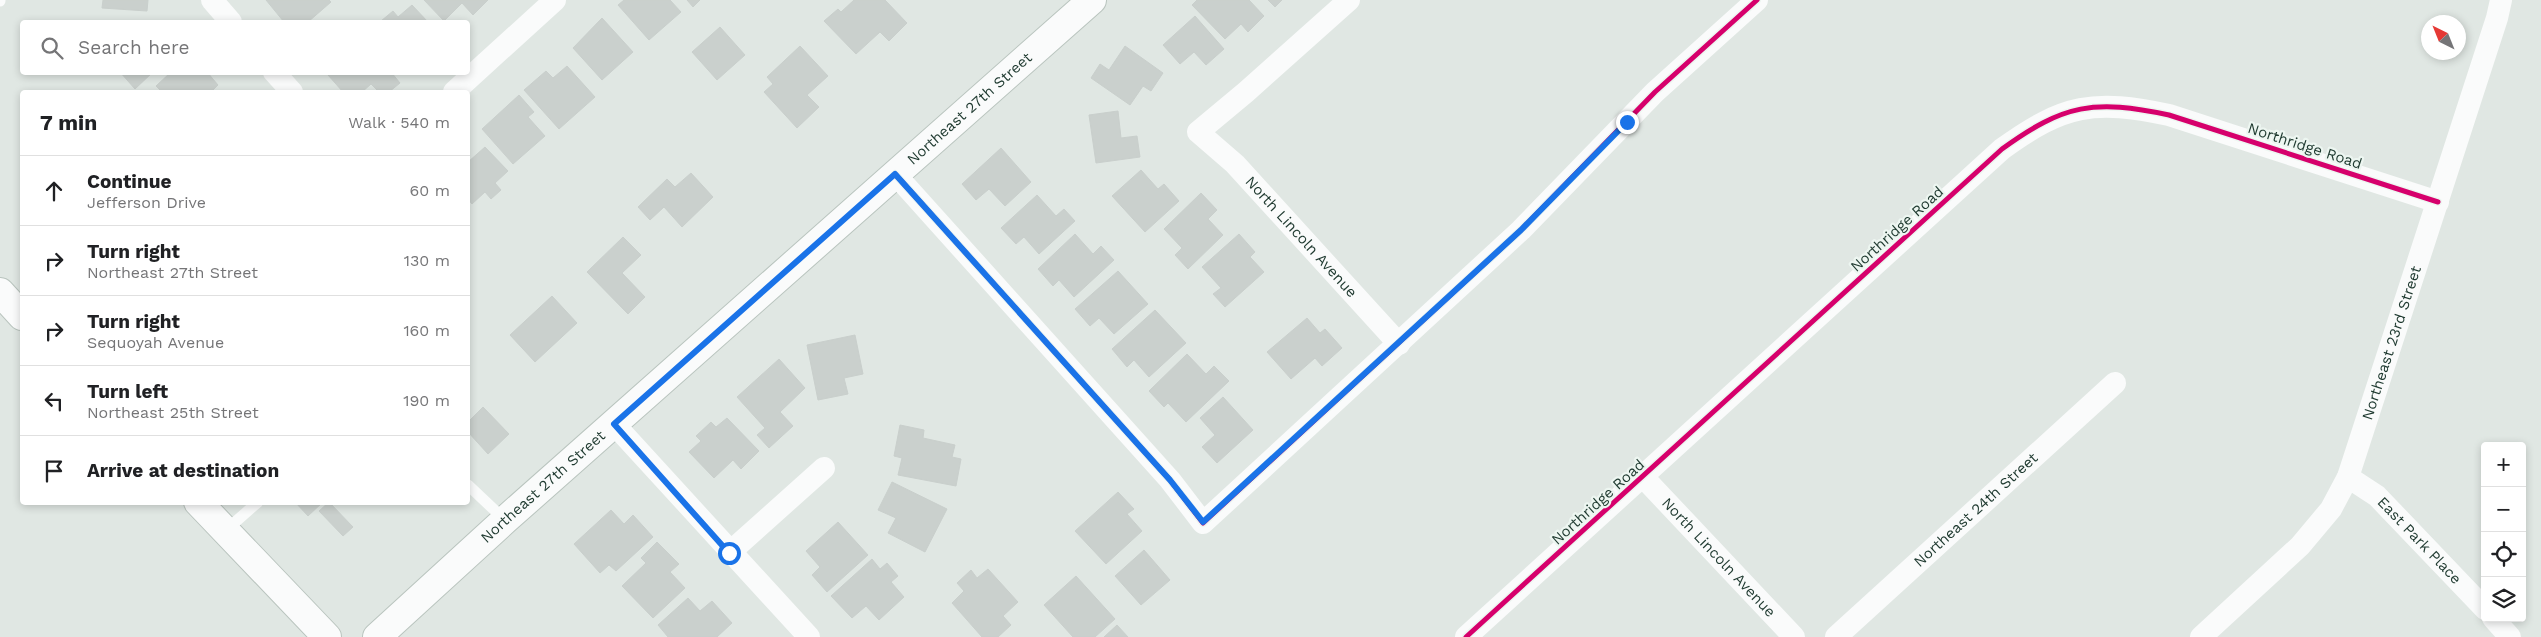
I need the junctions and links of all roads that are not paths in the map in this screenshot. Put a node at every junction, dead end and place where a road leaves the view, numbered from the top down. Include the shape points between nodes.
1 (212, 0) edge
2 (555, 0) edge
3 (1092, 0) edge
4 (1348, 0) edge
5 (1757, 0) edge
6 (2499, 9) edge
7 (228, 20) edge
8 (456, 90) edge
9 (895, 174) junction
10 (2438, 202) junction
11 (1400, 344) junction
12 (2115, 383) dead end
13 (614, 424) junction
14 (824, 468) dead end
15 (2348, 477) junction
16 (1644, 478) junction
17 (470, 487) edge
18 (201, 505) edge
19 (255, 505) edge
20 (505, 520) junction
21 (226, 531) junction
22 (729, 553) junction
23 (2481, 605) edge
24 (2497, 622) edge
25 (327, 637) edge
26 (377, 637) edge
27 (808, 637) edge
28 (1466, 637) edge
29 (1794, 637) edge
30 (1836, 637) edge
31 (2201, 637) edge
32 (2510, 637) edge

1 - 7 street
2 - 8 street
3 - 9 street, Northeast 27th Street
4 - 11 street, North Lincoln Avenue via 1198,132 1235,164
5 - 11 street via 1655,92 1521,230
6 - 10 street, Northeast 23rd Street
9 - 11 street via 1170,480 1203,522
9 - 13 street, Northeast 27th Street
10 - 15 street, Northeast 23rd Street
10 - 16 street, Northridge Road via 2169,115 2110,106 2086,106 2067,111 2029,130 2002,149
12 - 30 street, Northeast 24th Street
13 - 20 street, Northeast 27th Street
13 - 22 street
14 - 22 street
15 - 23 street, East Park Place via 2377,496
15 - 31 street, Northeast 23rd Street via 2331,509 2300,546
16 - 28 street, Northridge Road
16 - 29 street, North Lincoln Avenue
17 - 20 lane
18 - 21 street
19 - 21 lane
20 - 26 street, Northeast 27th Street
21 - 25 street
22 - 27 street
24 - 32 street

